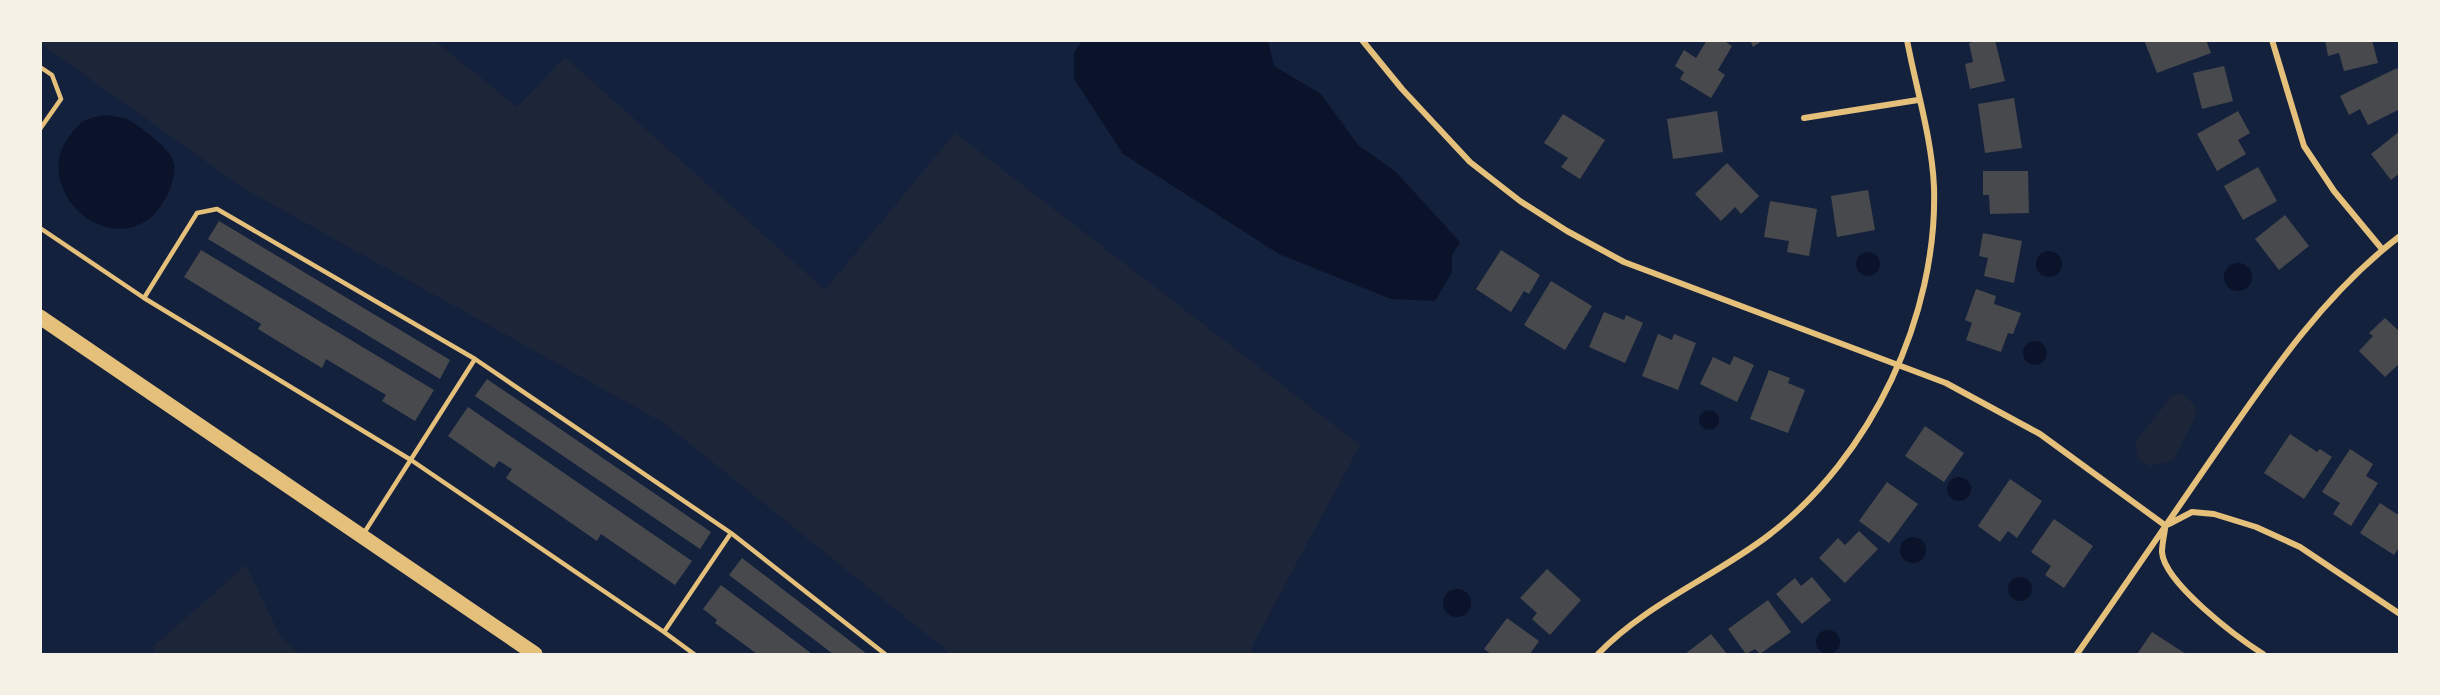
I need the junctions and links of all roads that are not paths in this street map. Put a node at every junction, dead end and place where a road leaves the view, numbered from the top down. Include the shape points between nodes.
1 (1362, 40) edge
2 (1907, 40) edge
3 (2272, 40) edge
4 (40, 67) edge
5 (1918, 100) junction
6 (1804, 118) dead end
7 (40, 129) edge
8 (40, 228) edge
9 (2400, 236) edge
10 (2382, 249) junction
11 (144, 298) junction
12 (40, 317) edge
13 (475, 359) junction
14 (1898, 365) junction
15 (411, 460) junction
16 (2166, 526) junction
17 (731, 533) junction
18 (361, 538) junction
19 (2400, 614) edge
20 (664, 632) junction
21 (535, 654) edge
22 (694, 654) edge
23 (885, 654) edge
24 (1598, 654) edge
25 (2077, 654) edge
26 (2263, 654) edge

1 - 14 street via 1470,162 1567,231 1624,262
2 - 5 street
3 - 10 street via 2304,146 2334,191
4 - 7 lane via 52,75 61,99
5 - 6 street
5 - 14 street via 1931,152 1934,217 1926,281
8 - 11 lane
9 - 10 street
10 - 16 street via 2306,328
11 - 13 lane via 197,213 217,209
11 - 15 lane
12 - 18 main road
13 - 15 lane
13 - 17 lane
14 - 16 street via 1946,383 2040,434
14 - 24 street via 1859,439 1794,516 1752,548 1650,612
15 - 18 lane
15 - 20 lane
16 - 19 street via 2192,512 2214,514 2256,527 2300,547
16 - 25 street
16 - 26 street via 2162,553 2168,569 2195,601
17 - 20 lane
17 - 23 lane
18 - 21 main road
20 - 22 lane

